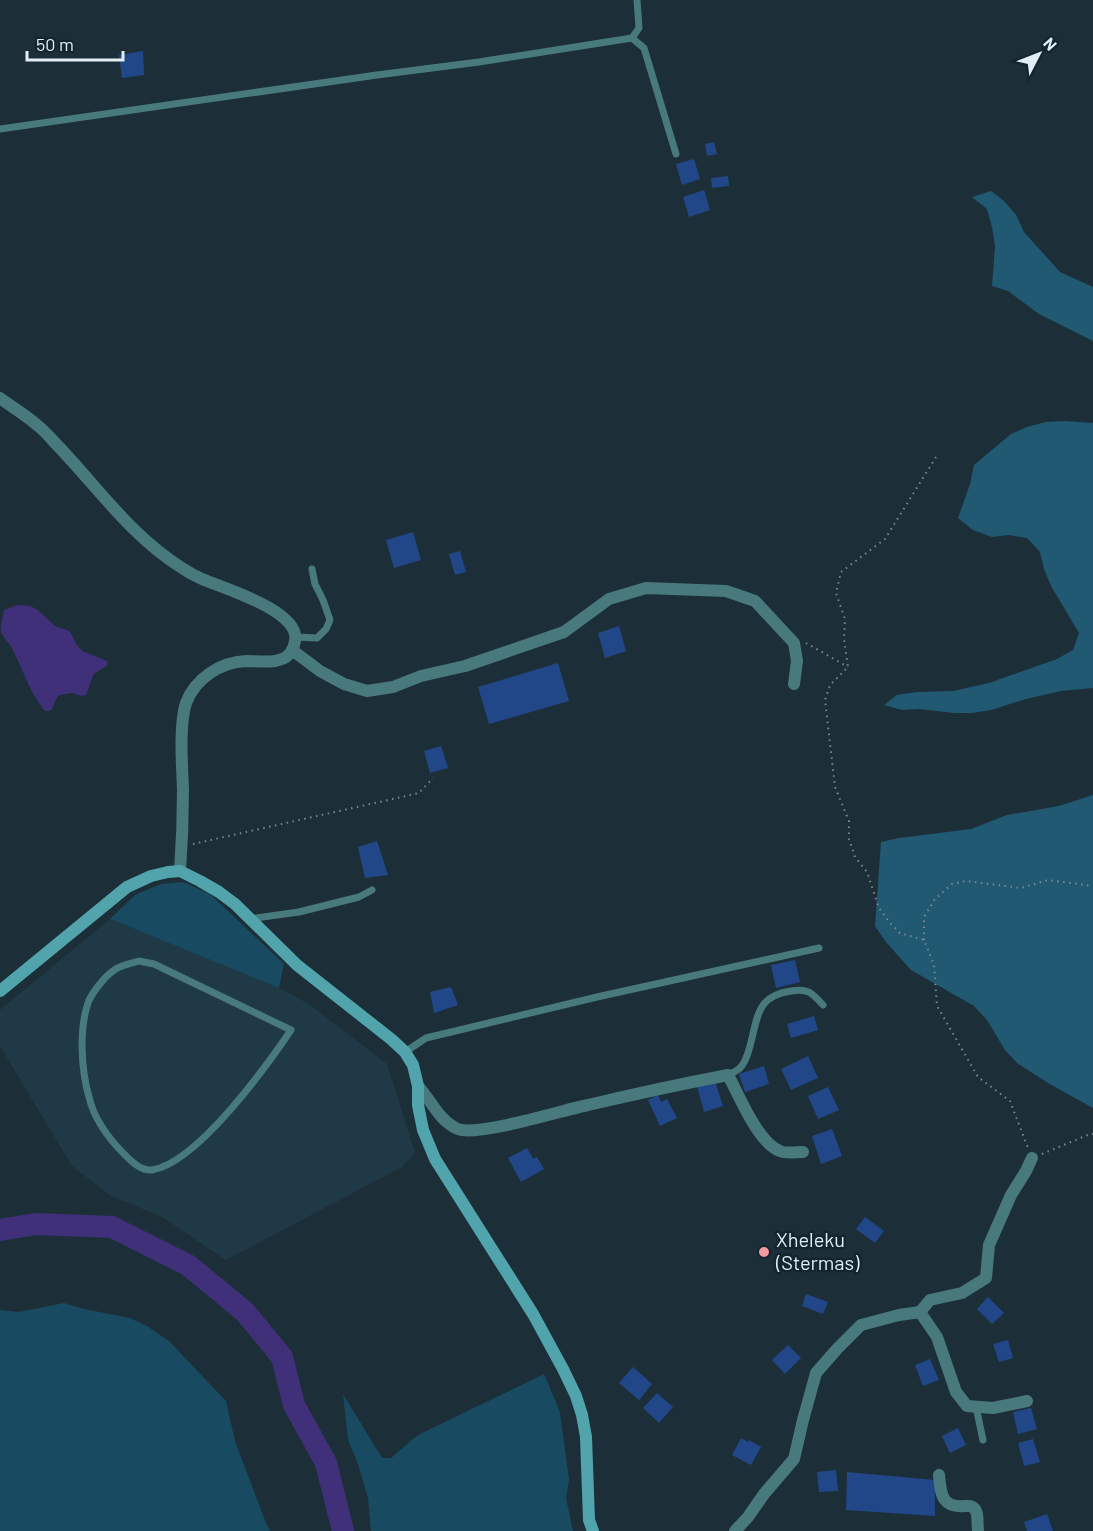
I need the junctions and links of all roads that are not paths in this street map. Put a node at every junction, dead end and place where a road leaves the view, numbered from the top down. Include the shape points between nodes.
1 (637, 0) edge
2 (632, 38) junction
3 (0, 129) edge
4 (676, 154) dead end
5 (0, 398) edge
6 (312, 569) dead end
7 (296, 637) junction
8 (292, 650) junction
9 (794, 684) dead end
10 (180, 871) junction
11 (372, 890) dead end
12 (249, 919) junction
13 (819, 948) dead end
14 (0, 992) edge
15 (823, 1005) dead end
16 (291, 1030) joint
17 (405, 1052) junction
18 (728, 1075) junction
19 (418, 1086) junction
20 (803, 1152) dead end
21 (1032, 1158) road end
22 (920, 1312) junction
23 (1026, 1401) dead end
24 (976, 1407) junction
25 (982, 1440) dead end
26 (939, 1476) dead end
27 (592, 1531) edge
28 (735, 1531) edge
29 (978, 1531) edge

1 - 2 lane via 639,28
2 - 3 lane
2 - 4 lane via 644,48
5 - 7 street via 37,424 146,542 201,578 270,608 286,620
6 - 7 lane via 330,620 317,638
7 - 8 street
8 - 9 street via 320,671 367,691 465,666 564,632 609,599 646,588 726,591 755,601 794,643
8 - 10 street via 277,660 243,661 210,673 186,703 182,722
10 - 12 main road via 219,892
10 - 14 main road via 151,876 127,887
11 - 12 lane via 299,912
12 - 17 main road via 297,965
13 - 17 lane via 426,1038
15 - 18 lane via 814,994 802,989 771,996 762,1005 747,1056 740,1068
16 - 16 lane via 236,1104 190,1151 152,1170 140,1167 116,1146 89,1098 82,1031 88,1000 106,977 126,965 139,961 154,964
17 - 19 main road
18 - 19 street via 471,1131 450,1124
18 - 20 street via 770,1146 782,1152
19 - 27 main road via 423,1130 435,1159 533,1314 576,1396 586,1437
21 - 22 street via 990,1245 986,1278 962,1293 930,1300
22 - 24 street via 937,1337 956,1392 967,1406
22 - 28 street via 861,1325 816,1373 794,1460
23 - 24 street via 993,1408
24 - 25 lane
26 - 29 street via 945,1501 974,1508

